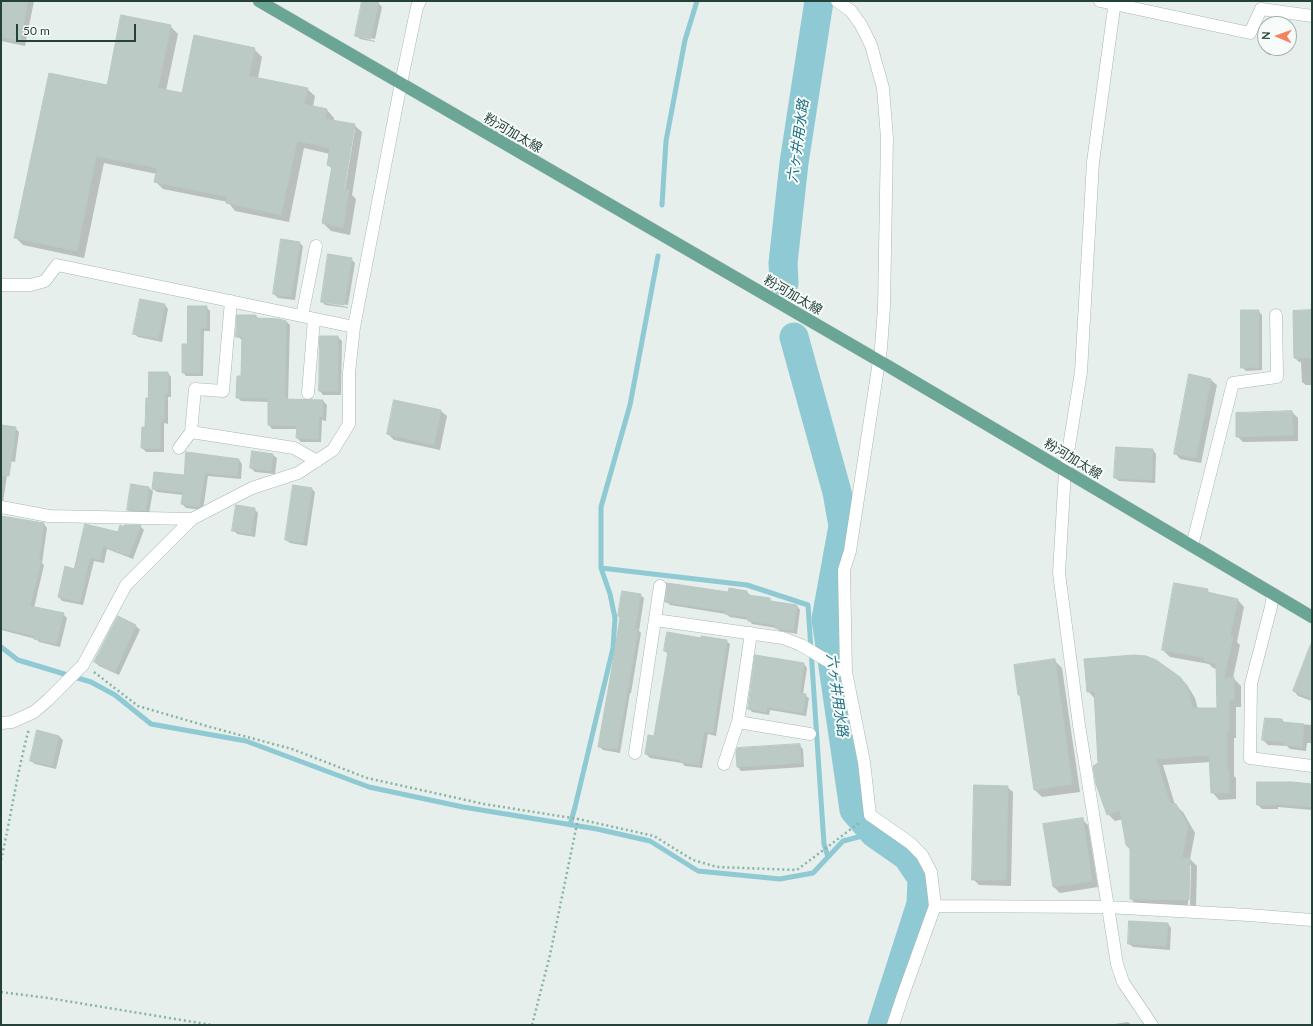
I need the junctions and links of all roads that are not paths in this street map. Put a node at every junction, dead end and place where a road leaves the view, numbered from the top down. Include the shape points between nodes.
1 (259, 1) edge
2 (420, 1) edge
3 (837, 1) edge
4 (1100, 1) edge
5 (1115, 2) edge
6 (1312, 16) edge
7 (401, 83) junction
8 (316, 246) dead end
9 (1, 285) edge
10 (231, 301) junction
11 (1276, 315) dead end
12 (308, 318) junction
13 (354, 327) junction
14 (880, 362) junction
15 (308, 393) dead end
16 (191, 432) junction
17 (179, 448) dead end
18 (317, 461) junction
19 (1065, 471) junction
20 (1, 507) edge
21 (192, 520) junction
22 (1192, 546) junction
23 (660, 586) dead end
24 (1273, 594) junction
25 (1312, 617) edge
26 (655, 620) junction
27 (751, 634) junction
28 (846, 672) junction
29 (738, 722) junction
30 (1, 723) edge
31 (810, 734) dead end
32 (635, 753) dead end
33 (724, 764) dead end
34 (1312, 766) edge
35 (935, 906) junction
36 (1107, 907) junction
37 (1312, 920) edge
38 (893, 1025) edge
39 (1152, 1025) edge

1 - 7 main road, 粉河加太線
2 - 7 street
3 - 14 street via 851,11 862,25 872,44 883,88 887,138 884,307
4 - 5 street
5 - 6 street via 1250,33 1261,9
5 - 19 street via 1093,162 1081,372
7 - 13 street
7 - 14 main road, 粉河加太線
8 - 12 street
9 - 10 street via 31,285 45,280 57,264
10 - 12 street
10 - 16 street via 223,391 196,389
11 - 22 street via 1278,377 1233,383
12 - 13 street
12 - 15 street
13 - 18 street via 349,374 349,424 333,450
14 - 19 main road, 粉河加太線
14 - 28 street via 850,551 844,570
16 - 17 street
16 - 18 street via 294,448
18 - 21 street via 298,473 252,488
19 - 22 main road, 粉河加太線
19 - 36 street via 1059,573
20 - 21 street via 49,516
21 - 30 street via 126,585 83,665 34,712 12,722
22 - 24 main road, 粉河加太線
23 - 26 street
24 - 25 main road, 粉河加太線
24 - 34 street via 1251,684 1250,758
26 - 27 street
26 - 32 street
27 - 28 street via 783,638 801,645
27 - 29 street
28 - 35 street via 864,762 870,815 910,843 922,855 931,872
29 - 31 street
29 - 33 street
35 - 36 street
35 - 38 street
36 - 37 street
36 - 39 street via 1117,964 1123,982

